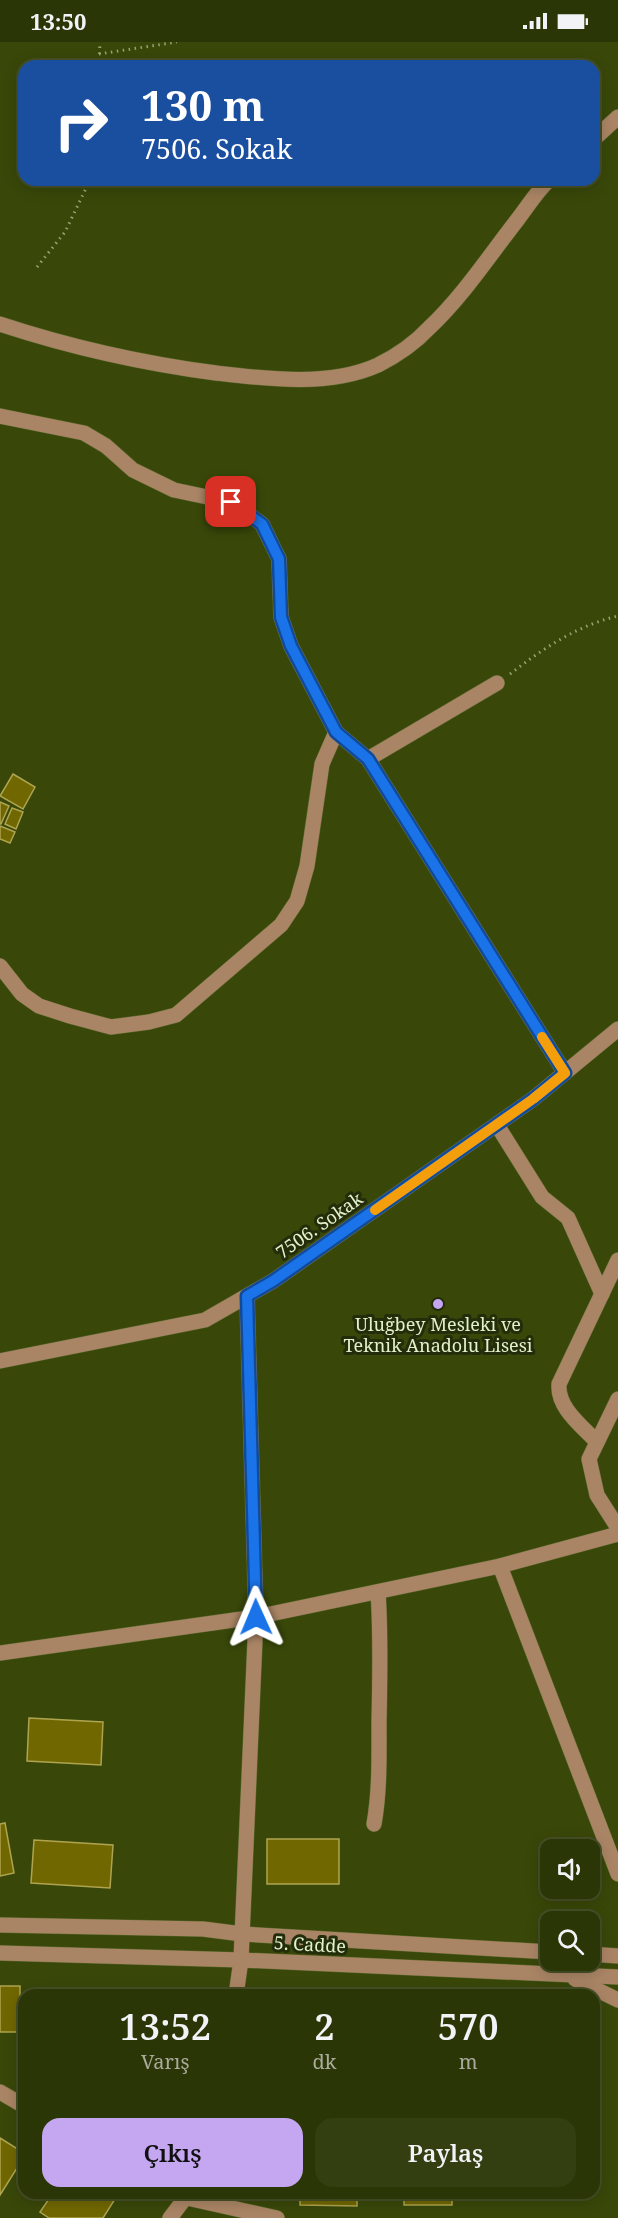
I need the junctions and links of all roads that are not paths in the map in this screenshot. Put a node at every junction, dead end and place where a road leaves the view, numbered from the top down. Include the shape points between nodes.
1 (618, 117) edge
2 (600, 134) edge
3 (544, 186) edge
4 (0, 324) edge
5 (0, 416) edge
6 (497, 683) road end
7 (336, 732) junction
8 (368, 759) junction
9 (0, 966) edge
10 (618, 1029) edge
11 (565, 1073) junction
12 (497, 1125) junction
13 (618, 1260) edge
14 (602, 1294) junction
15 (247, 1296) junction
16 (0, 1361) edge
17 (618, 1399) edge
18 (597, 1442) junction
19 (618, 1528) edge
20 (618, 1534) edge
21 (500, 1566) junction
22 (378, 1592) junction
23 (256, 1617) junction
24 (0, 1653) edge
25 (374, 1824) dead end
26 (618, 1874) edge
27 (0, 1925) edge
28 (242, 1934) junction
29 (540, 1951) edge
30 (0, 1953) edge
31 (600, 1955) edge
32 (618, 1956) edge
33 (241, 1960) junction
34 (569, 1976) junction
35 (618, 1977) edge
36 (237, 1989) edge
37 (596, 1989) edge
38 (600, 1991) edge
39 (618, 2000) edge
40 (0, 2092) edge
41 (18, 2102) edge
42 (182, 2199) edge
43 (201, 2199) edge
44 (170, 2218) edge
45 (277, 2218) edge

1 - 2 street
3 - 4 street via 429,329 376,366 306,379 267,379 152,364 52,341
5 - 7 street via 84,433 133,470 174,490 231,502 262,524 279,559 281,617 291,646
6 - 8 street
7 - 8 street
7 - 9 street via 322,764 307,866 297,901 281,925 176,1015 111,1027 39,1006 22,994
8 - 11 street
10 - 11 street, 7506. Sokak
11 - 12 street, 7506. Sokak
12 - 14 street via 542,1197 568,1218
12 - 15 street, 7506. Sokak
13 - 14 street
14 - 18 street via 558,1392 568,1411
15 - 16 street, 7506. Sokak via 205,1320
15 - 23 street
17 - 18 street
18 - 19 street via 590,1459 597,1495
20 - 21 street
21 - 22 street
21 - 26 street
22 - 23 street
22 - 25 street via 379,1747
23 - 24 street
23 - 28 street
27 - 28 street via 203,1929
28 - 29 street
28 - 33 street
30 - 33 street, 5. Cadde
31 - 32 street
33 - 34 street, 5. Cadde
33 - 36 street
34 - 35 street, 5. Cadde
34 - 37 street
38 - 39 street
40 - 41 street
42 - 44 street
43 - 45 street

